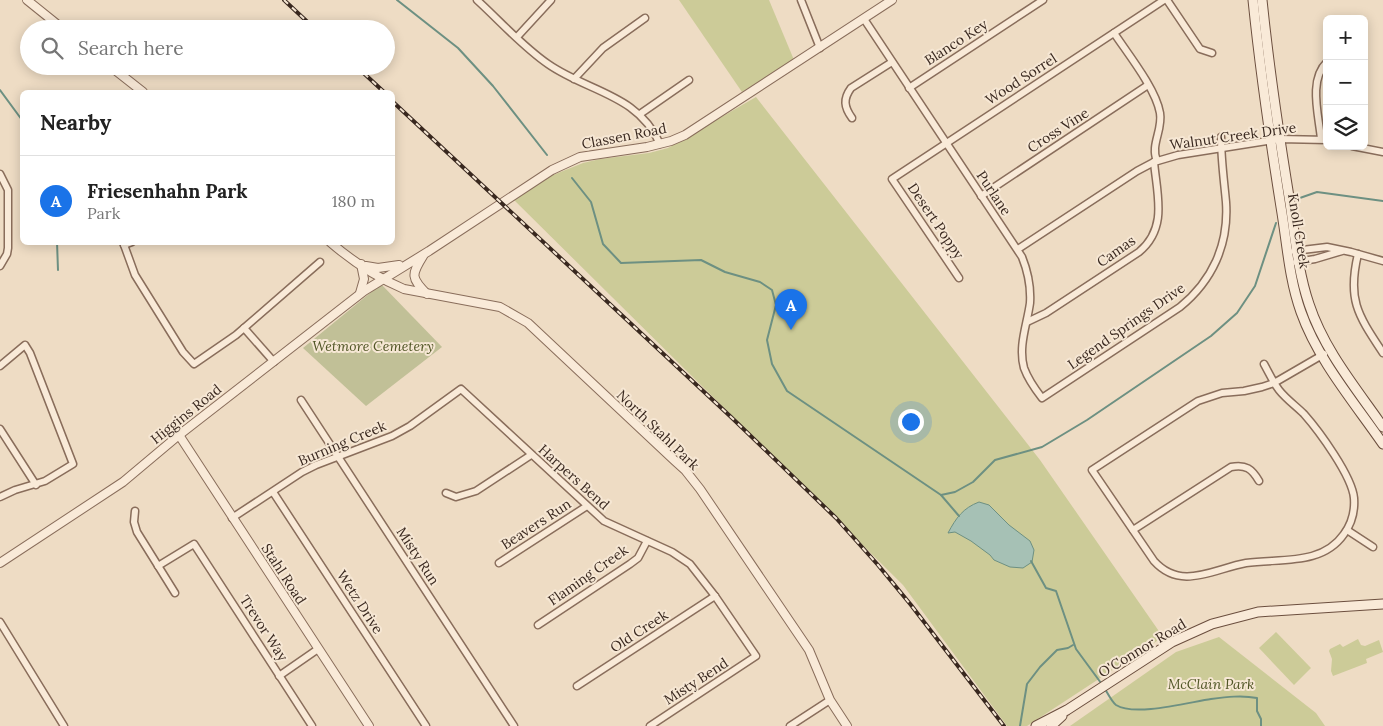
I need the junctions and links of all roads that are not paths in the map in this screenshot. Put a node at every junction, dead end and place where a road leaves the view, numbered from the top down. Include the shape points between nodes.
1 (27, 0) edge
2 (476, 0) edge
3 (551, 0) edge
4 (801, 0) edge
5 (892, 0) edge
6 (1043, 0) edge
7 (1166, 0) edge
8 (1253, 0) edge
9 (1262, 0) edge
10 (645, 18) dead end
11 (864, 19) junction
12 (52, 20) edge
13 (1114, 33) junction
14 (517, 37) junction
15 (820, 48) junction
16 (1212, 54) dead end
17 (892, 62) junction
18 (1323, 66) edge
19 (121, 75) edge
20 (574, 79) junction
21 (689, 80) dead end
22 (1148, 85) junction
23 (909, 88) junction
24 (140, 90) edge
25 (640, 114) junction
26 (852, 118) dead end
27 (1323, 133) edge
28 (1222, 137) dead end
29 (1275, 140) junction
30 (1323, 140) edge
31 (660, 144) junction
32 (946, 144) junction
33 (1221, 148) junction
34 (1368, 149) edge
35 (1383, 152) edge
36 (1155, 162) junction
37 (0, 174) edge
38 (892, 179) joint
39 (981, 196) junction
40 (123, 245) edge
41 (334, 245) edge
42 (1320, 247) junction
43 (1018, 249) junction
44 (1344, 250) junction
45 (1293, 251) junction
46 (424, 254) junction
47 (1358, 254) junction
48 (1321, 257) junction
49 (1383, 261) edge
50 (320, 262) dead end
51 (1295, 263) junction
52 (406, 264) junction
53 (362, 265) junction
54 (0, 266) edge
55 (383, 278) junction
56 (959, 278) dead end
57 (427, 294) junction
58 (358, 295) junction
59 (1027, 322) junction
60 (244, 328) junction
61 (1326, 353) junction
62 (1383, 353) edge
63 (274, 362) junction
64 (1264, 364) dead end
65 (0, 366) edge
66 (1274, 383) junction
67 (461, 389) joint
68 (1042, 398) joint
69 (301, 400) dead end
70 (1383, 427) edge
71 (0, 429) edge
72 (180, 435) junction
73 (1383, 444) edge
74 (531, 455) junction
75 (338, 456) junction
76 (1259, 481) dead end
77 (36, 485) junction
78 (273, 492) junction
79 (446, 493) dead end
80 (0, 497) edge
81 (587, 506) junction
82 (135, 511) dead end
83 (232, 518) junction
84 (1133, 530) junction
85 (1347, 530) junction
86 (647, 541) junction
87 (1373, 548) dead end
88 (499, 562) dead end
89 (0, 563) edge
90 (158, 566) junction
91 (175, 593) dead end
92 (715, 596) junction
93 (1383, 604) edge
94 (0, 622) edge
95 (538, 625) dead end
96 (318, 649) junction
97 (756, 656) joint
98 (279, 676) junction
99 (577, 686) dead end
100 (830, 700) junction
101 (1067, 710) junction
102 (794, 725) edge
103 (64, 726) edge
104 (312, 726) edge
105 (369, 726) edge
106 (426, 726) edge
107 (514, 726) edge
108 (650, 726) edge
109 (848, 726) edge
110 (1036, 726) edge
111 (1051, 726) edge

1 - 12 street
2 - 14 street
3 - 14 street
4 - 15 street
5 - 11 street, Classen Road
6 - 23 street, Blanco Key
7 - 13 street, Wood Sorrel
7 - 16 street via 1200,49
8 - 29 main road, Knoll Creek
9 - 29 main road, Knoll Creek
10 - 20 street via 603,48
11 - 15 street, Classen Road
11 - 17 street, Purlane
13 - 22 street, Camas
13 - 32 street, Wood Sorrel
14 - 20 street via 546,63
15 - 31 street, Classen Road via 692,131
17 - 23 street, Purlane
17 - 26 street via 847,93 845,104
18 - 27 street via 1316,86
19 - 24 street
20 - 25 street via 612,95
21 - 25 street
22 - 36 street, Camas via 1160,111
22 - 39 street, Cross Vine
23 - 32 street, Purlane
25 - 31 street
28 - 33 street, Legend Springs Drive
29 - 30 street, Walnut Creek Drive
29 - 33 street, Walnut Creek Drive
29 - 45 main road, Knoll Creek
31 - 46 street, Classen Road via 573,160 552,170
32 - 38 street, Wood Sorrel
32 - 39 street, Purlane
33 - 36 street, Walnut Creek Drive
33 - 68 street, Legend Springs Drive via 1226,229 1216,262 1205,282 1180,307
34 - 35 street
36 - 43 street, Walnut Creek Drive
36 - 59 street, Camas via 1159,212 1152,239 1124,262
37 - 54 street via 8,190 8,254
38 - 56 street, Desert Poppy
39 - 43 street, Purlane
40 - 60 street via 135,275 183,352 194,364
41 - 53 street
42 - 44 street
42 - 45 street
42 - 48 street
43 - 59 street, Purlane via 1030,284
44 - 47 street
44 - 48 street
45 - 51 main road, Knoll Creek
46 - 52 street, Classen Road
46 - 57 street via 414,277
47 - 49 street
47 - 62 street via 1354,298 1362,322
48 - 51 street
50 - 60 street
51 - 61 main road, Knoll Creek
52 - 53 street via 378,268
52 - 55 street, Classen Road
53 - 55 street
53 - 58 street via 363,288
55 - 57 street, North Stahl Park via 404,289
55 - 58 street, Higgins Road
57 - 100 street, North Stahl Park via 483,302 500,307 528,323 685,470 809,650
58 - 63 street, Higgins Road
59 - 68 street, Purlane via 1022,357 1025,370
60 - 63 street
61 - 66 street
61 - 70 main road, Knoll Creek
61 - 73 main road, Knoll Creek
63 - 72 street, Higgins Road
64 - 66 street
65 - 77 street via 25,345 73,464
66 - 84 street via 1198,401 1092,470
66 - 85 street via 1310,421 1348,476 1354,505
67 - 74 street, Harpers Bend
67 - 75 street, Burning Creek via 392,436
69 - 75 street, Misty Run
71 - 77 street
72 - 83 street, Stahl Road
72 - 89 street, Higgins Road via 123,482
74 - 79 street via 471,493 456,497
74 - 81 street, Harpers Bend
75 - 78 street, Burning Creek via 302,472
75 - 107 street, Misty Run
76 - 84 street via 1247,467 1231,467
77 - 80 street
78 - 83 street, Burning Creek
78 - 106 street, Wetz Drive
81 - 86 street, Harpers Bend via 611,526
81 - 88 street, Beavers Run
82 - 90 street via 137,532
83 - 96 street, Stahl Road
84 - 85 street via 1161,569 1186,578 1246,563 1312,557 1333,546
85 - 87 street
86 - 92 street, Harpers Bend via 684,559
86 - 95 street, Flaming Creek via 638,558
90 - 91 street
90 - 98 street, Trevor Way via 194,544
92 - 97 street, Harpers Bend
92 - 99 street, Old Creek
93 - 101 main road, O'Connor Road via 1282,610 1212,624 1178,639
94 - 103 street
96 - 98 street
96 - 105 street, Stahl Road
97 - 108 street, Misty Bend
98 - 104 street, Trevor Way
100 - 102 street
100 - 109 street, North Stahl Park
101 - 110 main road, O'Connor Road
101 - 111 main road, O'Connor Road

